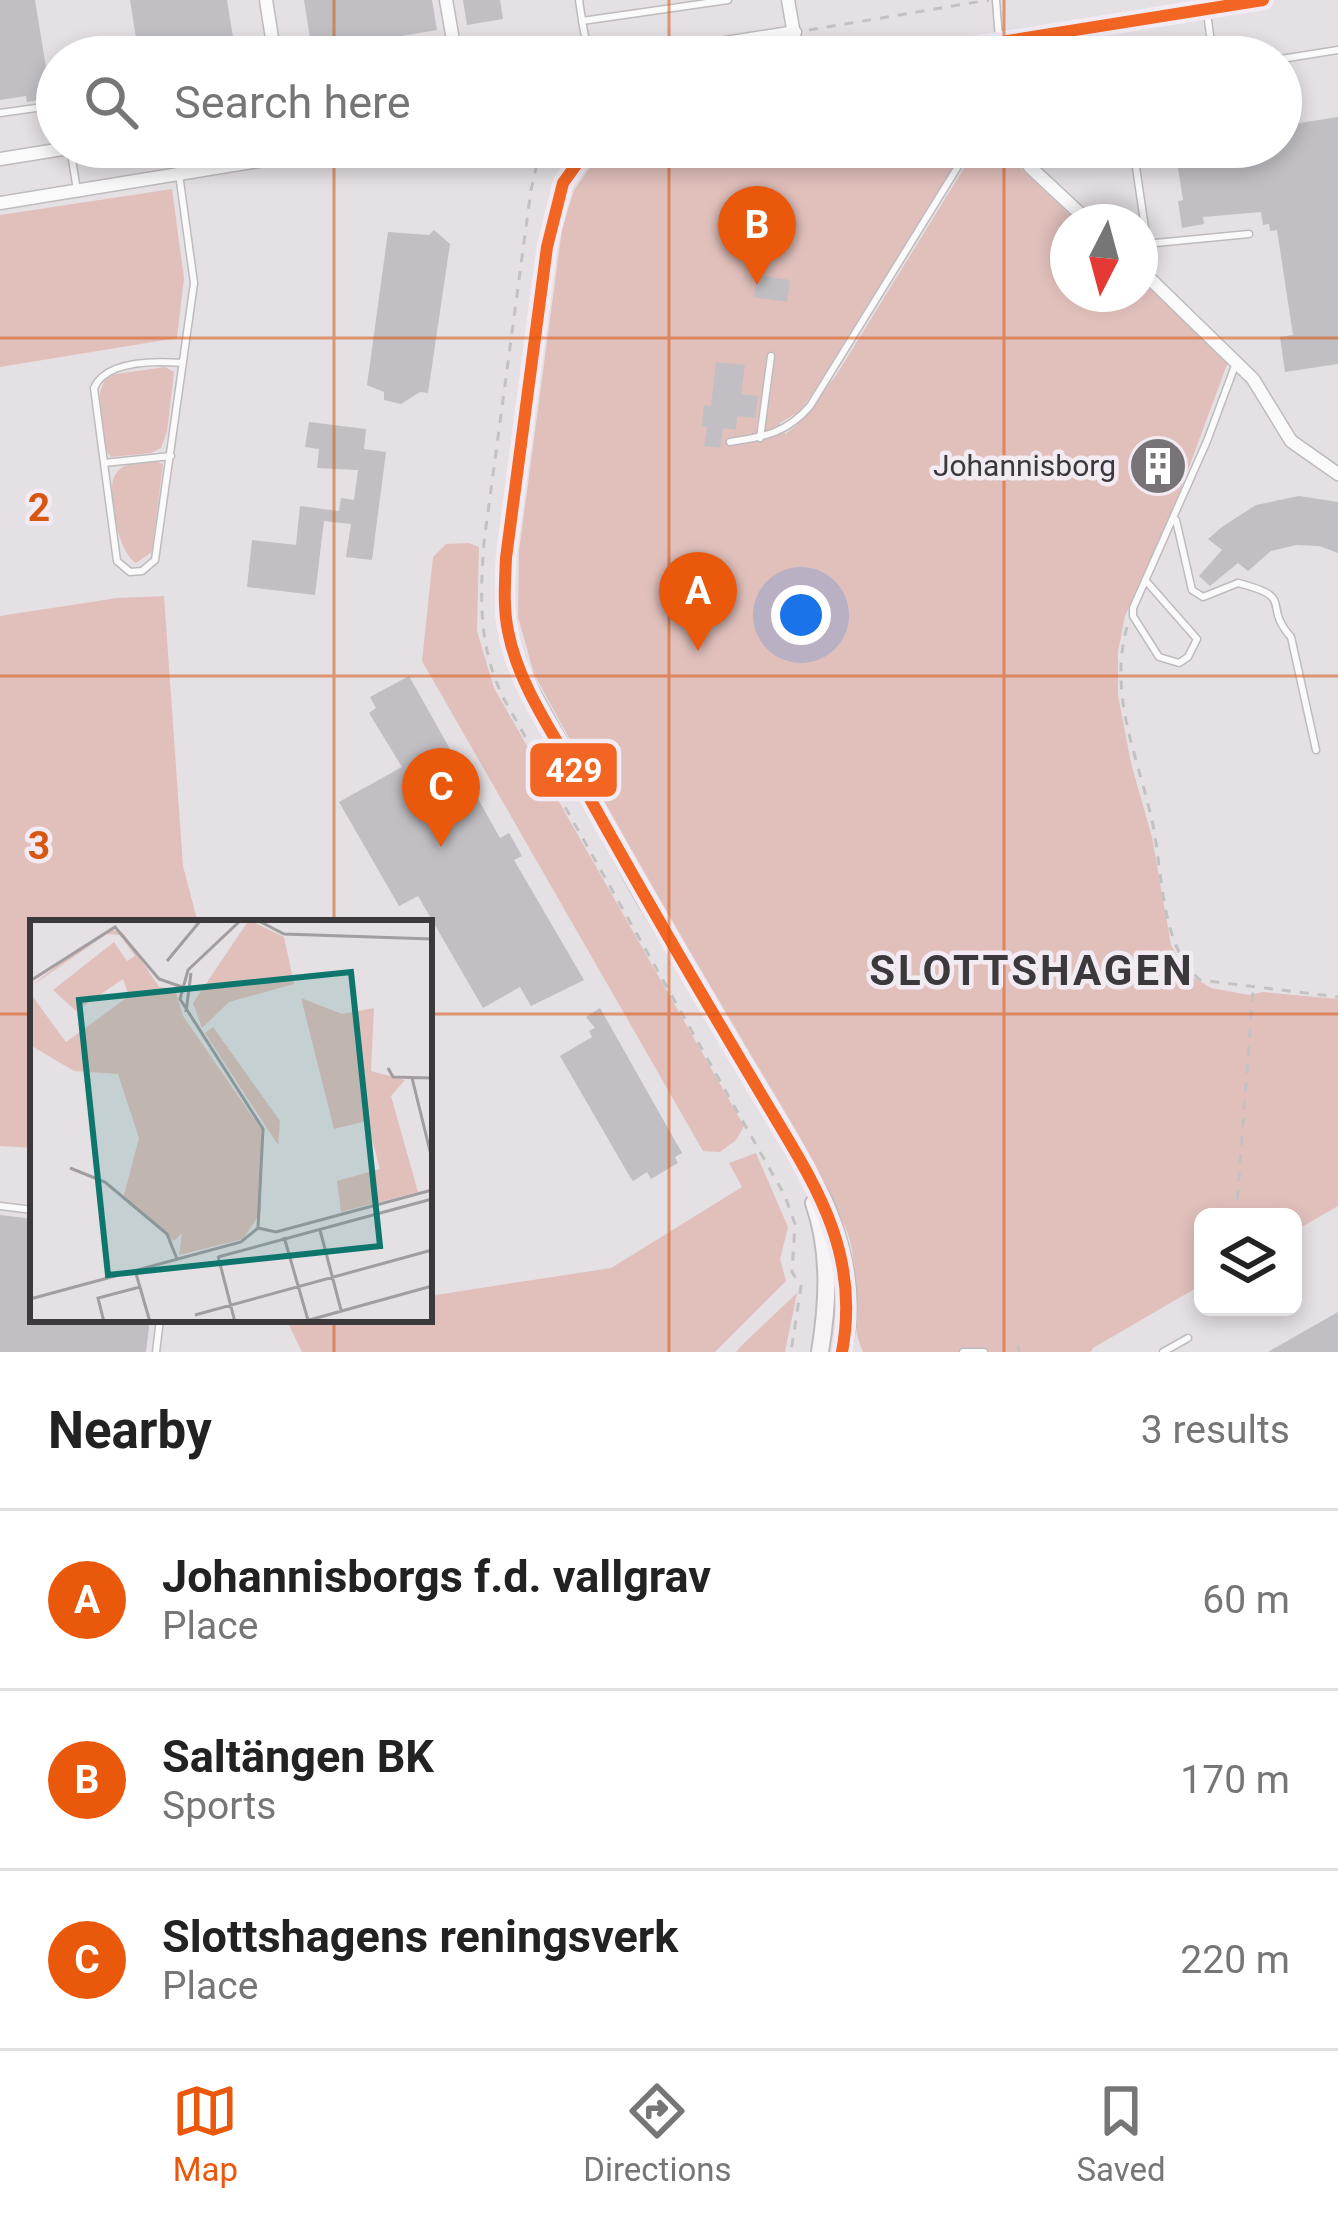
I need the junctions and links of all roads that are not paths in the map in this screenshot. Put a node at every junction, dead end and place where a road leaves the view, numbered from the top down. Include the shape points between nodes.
1 (266, 0) edge
2 (446, 0) edge
3 (579, 0) edge
4 (728, 0) edge
5 (788, 0) edge
6 (993, 0) edge
7 (1263, 0) edge
8 (1206, 5) edge
9 (582, 21) junction
10 (795, 32) junction
11 (272, 36) edge
12 (453, 36) edge
13 (585, 36) edge
14 (770, 36) edge
15 (795, 36) edge
16 (996, 36) edge
17 (1055, 36) edge
18 (1210, 36) edge
19 (1338, 50) edge
20 (1302, 56) edge
21 (36, 108) edge
22 (0, 113) edge
23 (36, 153) edge
24 (0, 159) edge
25 (74, 168) edge
26 (208, 168) edge
27 (571, 168) edge
28 (957, 168) edge
29 (1031, 168) edge
30 (1136, 168) edge
31 (179, 174) junction
32 (77, 190) junction
33 (0, 202) edge
34 (1070, 204) edge
35 (1140, 204) edge
36 (1249, 234) dead end
37 (1158, 243) edge
38 (1158, 286) edge
39 (771, 356) dead end
40 (1237, 361) junction
41 (183, 363) junction
42 (760, 438) junction
43 (730, 442) dead end
44 (171, 456) junction
45 (104, 463) junction
46 (1338, 474) edge
47 (1175, 517) junction
48 (1146, 581) junction
49 (1316, 750) dead end
50 (802, 1168) junction
51 (0, 1206) edge
52 (30, 1210) edge
53 (160, 1322) edge
54 (1188, 1338) dead end
55 (156, 1352) edge
56 (820, 1352) edge
57 (842, 1352) edge
58 (963, 1352) edge
59 (985, 1352) edge
60 (1163, 1352) edge

1 - 11 street
2 - 12 street
3 - 9 lane
4 - 9 lane
5 - 10 street
6 - 16 lane
7 - 8 street
8 - 17 street
8 - 18 lane
9 - 13 lane
10 - 14 street
10 - 15 street
19 - 20 lane
21 - 22 lane
23 - 24 street
25 - 32 lane
26 - 31 street
27 - 50 street via 548,247 506,558 508,633 538,706
28 - 42 lane via 810,406 795,424
29 - 34 street
30 - 35 lane
31 - 32 street
31 - 41 lane via 194,283
32 - 33 street
36 - 37 lane
38 - 40 street
39 - 42 lane
40 - 46 street via 1280,429
40 - 47 lane
41 - 44 lane
41 - 45 lane via 99,376
42 - 43 lane
44 - 45 lane
44 - 45 lane via 154,560 142,572 117,561
47 - 48 lane
47 - 49 lane via 1192,590 1213,596 1238,583 1278,601
48 - 48 lane via 1197,639 1179,663 1159,657 1132,616
50 - 56 street via 820,1220 828,1286
50 - 57 street via 824,1202 848,1274
51 - 52 lane
53 - 55 lane
54 - 60 lane
58 - 59 lane

